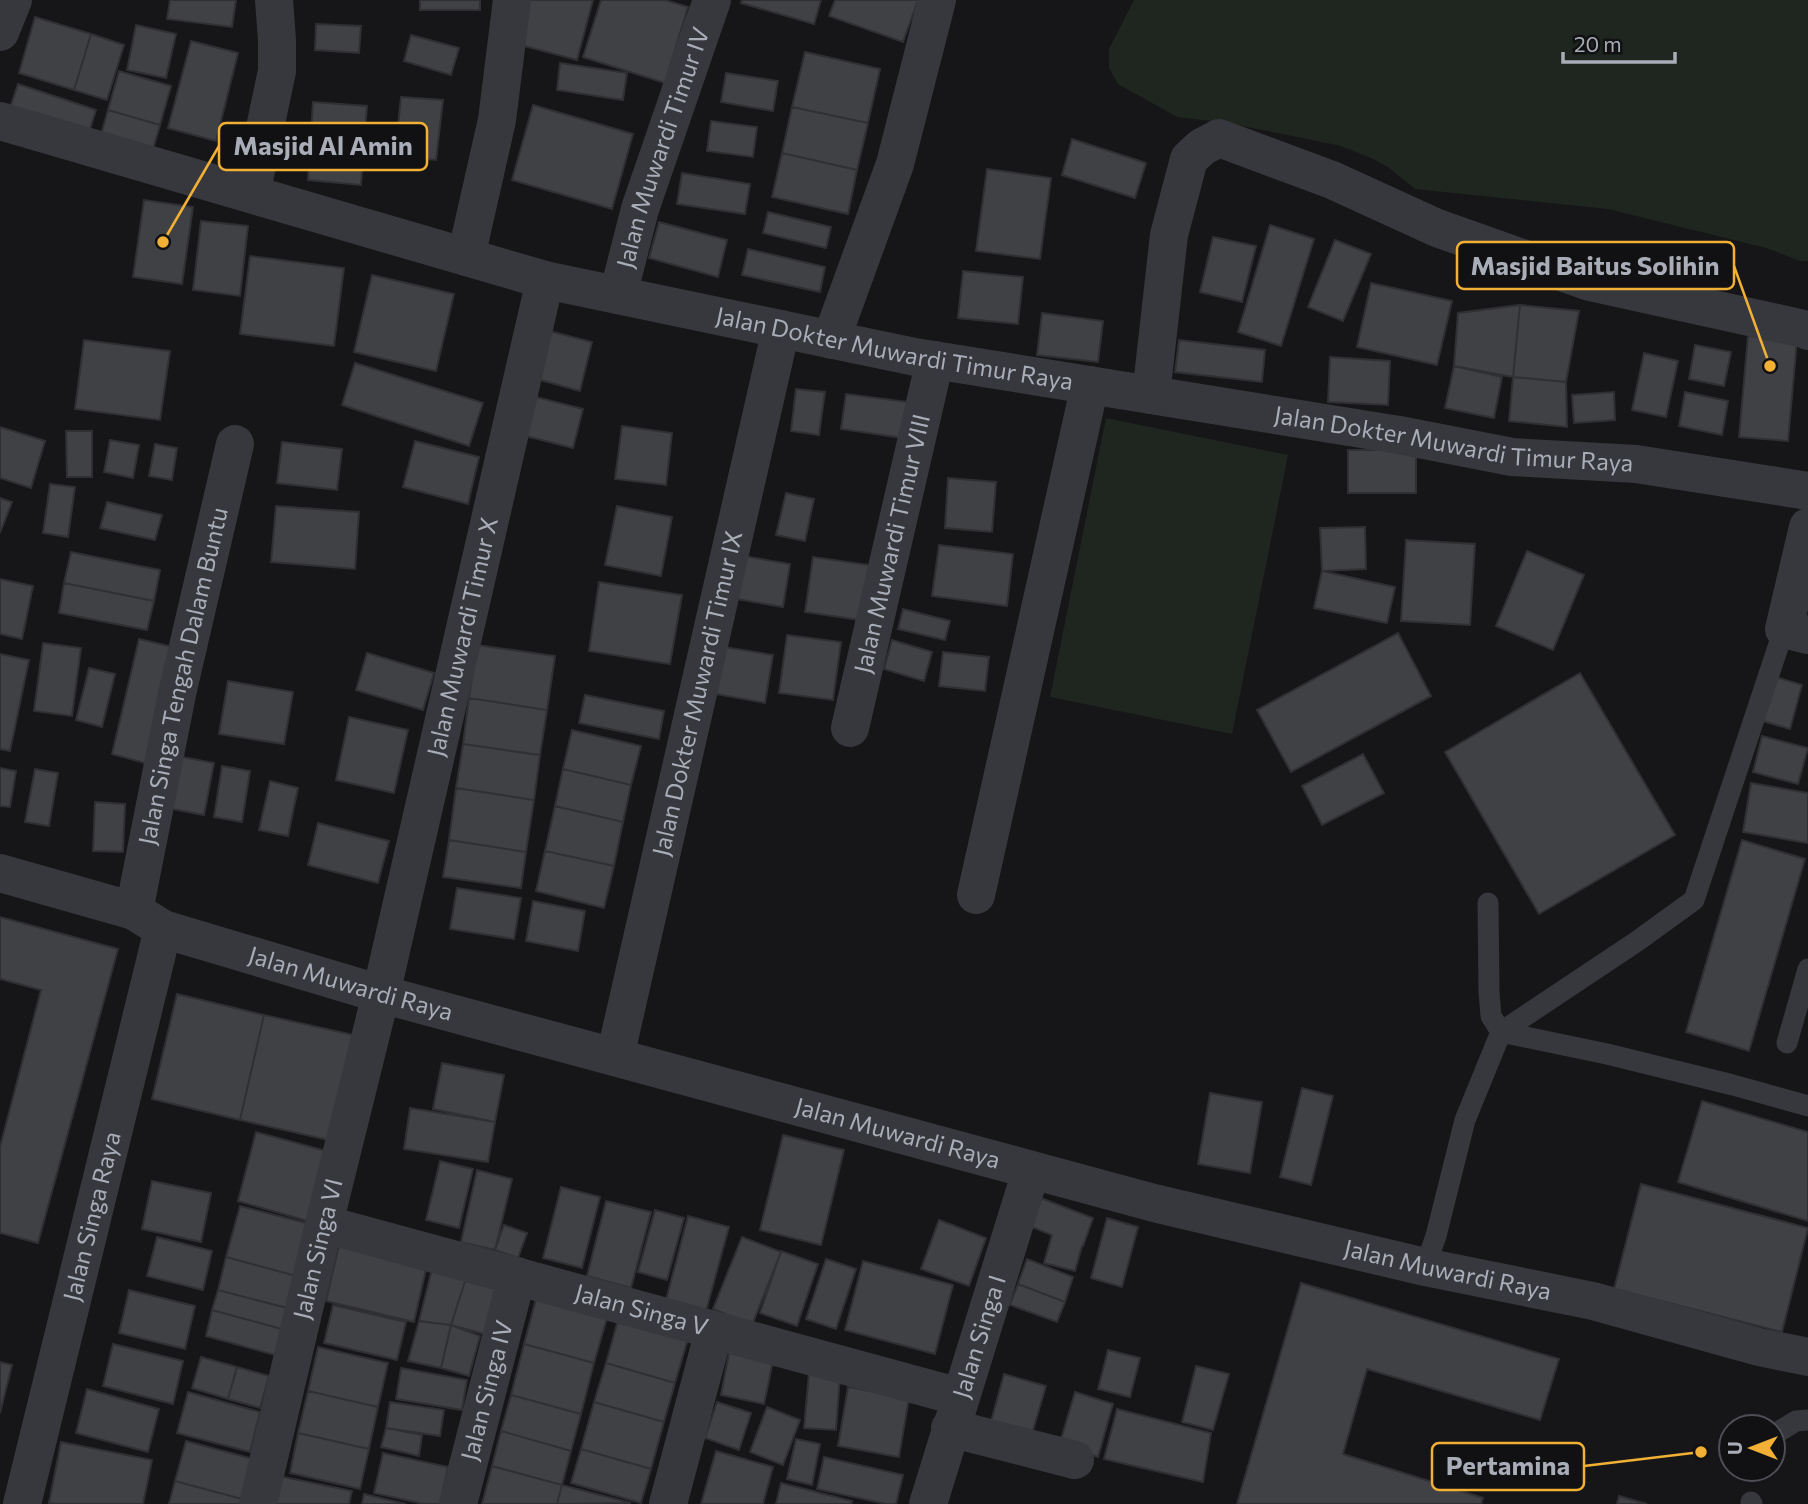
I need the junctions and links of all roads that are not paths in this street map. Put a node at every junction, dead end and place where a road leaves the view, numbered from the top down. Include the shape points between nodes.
1 (13, 0) edge
2 (274, 0) edge
3 (512, 0) edge
4 (712, 0) edge
5 (937, 0) edge
6 (0, 32) edge
7 (0, 121) edge
8 (251, 194) junction
9 (466, 257) junction
10 (545, 280) junction
11 (618, 295) junction
12 (781, 329) junction
13 (1808, 331) edge
14 (831, 340) junction
15 (935, 360) junction
16 (1090, 385) junction
17 (1151, 395) junction
18 (235, 444) dead end
19 (1808, 491) edge
20 (1808, 527) edge
21 (1796, 632) edge
22 (850, 728) dead end
23 (0, 873) edge
24 (976, 895) dead end
25 (1488, 903) dead end
26 (149, 920) junction
27 (1808, 968) edge
28 (381, 994) junction
29 (1501, 1032) junction
30 (1787, 1043) dead end
31 (615, 1057) junction
32 (1808, 1106) edge
33 (1031, 1171) junction
34 (324, 1224) junction
35 (1425, 1268) junction
36 (517, 1276) junction
37 (714, 1331) junction
38 (1808, 1357) edge
39 (955, 1413) junction
40 (1808, 1420) edge
41 (1787, 1427) edge
42 (1075, 1460) dead end
43 (22, 1504) edge
44 (258, 1504) edge
45 (458, 1504) edge
46 (668, 1504) edge
47 (928, 1504) edge

1 - 6 street
2 - 8 street via 277,71
3 - 9 street via 497,120
4 - 11 street, Jalan Muwardi Timur IV via 640,209
5 - 14 street via 895,164
7 - 8 street, Jalan Dokter Muwardi Timur Raya
8 - 9 street, Jalan Dokter Muwardi Timur Raya
9 - 10 street, Jalan Dokter Muwardi Timur Raya
10 - 11 street, Jalan Dokter Muwardi Timur Raya
10 - 28 street, Jalan Muwardi Timur X
11 - 12 street, Jalan Dokter Muwardi Timur Raya
12 - 14 street, Jalan Dokter Muwardi Timur Raya
12 - 31 street, Jalan Dokter Muwardi Timur IX
13 - 17 street via 1590,282 1437,228 1332,180 1219,138 1189,159 1169,235
14 - 15 street, Jalan Dokter Muwardi Timur Raya
15 - 16 street, Jalan Dokter Muwardi Timur Raya
15 - 22 street, Jalan Muwardi Timur VIII
16 - 17 street, Jalan Dokter Muwardi Timur Raya
16 - 24 street
17 - 19 street, Jalan Dokter Muwardi Timur Raya via 1512,457 1636,464
18 - 26 street, Jalan Singa Tengah Dalam Buntu via 177,694
20 - 21 street
21 - 29 lane via 1694,900
23 - 26 street, Jalan Muwardi Raya
25 - 29 lane via 1491,1016
26 - 28 street, Jalan Muwardi Raya
26 - 43 street, Jalan Singa Raya
27 - 30 lane
28 - 31 street, Jalan Muwardi Raya
28 - 34 street, Jalan Singa VI
29 - 32 lane
29 - 35 lane via 1465,1120
31 - 33 street, Jalan Muwardi Raya
33 - 35 street, Jalan Muwardi Raya
33 - 39 street, Jalan Singa I
34 - 36 street, Jalan Singa V
34 - 44 street, Jalan Singa VI
35 - 38 street, Jalan Muwardi Raya via 1593,1301
36 - 37 street, Jalan Singa V
36 - 45 street, Jalan Singa IV
37 - 39 street, Jalan Singa V
37 - 46 street
39 - 42 street, Jalan Singa V
39 - 47 street, Jalan Singa I
40 - 41 lane

